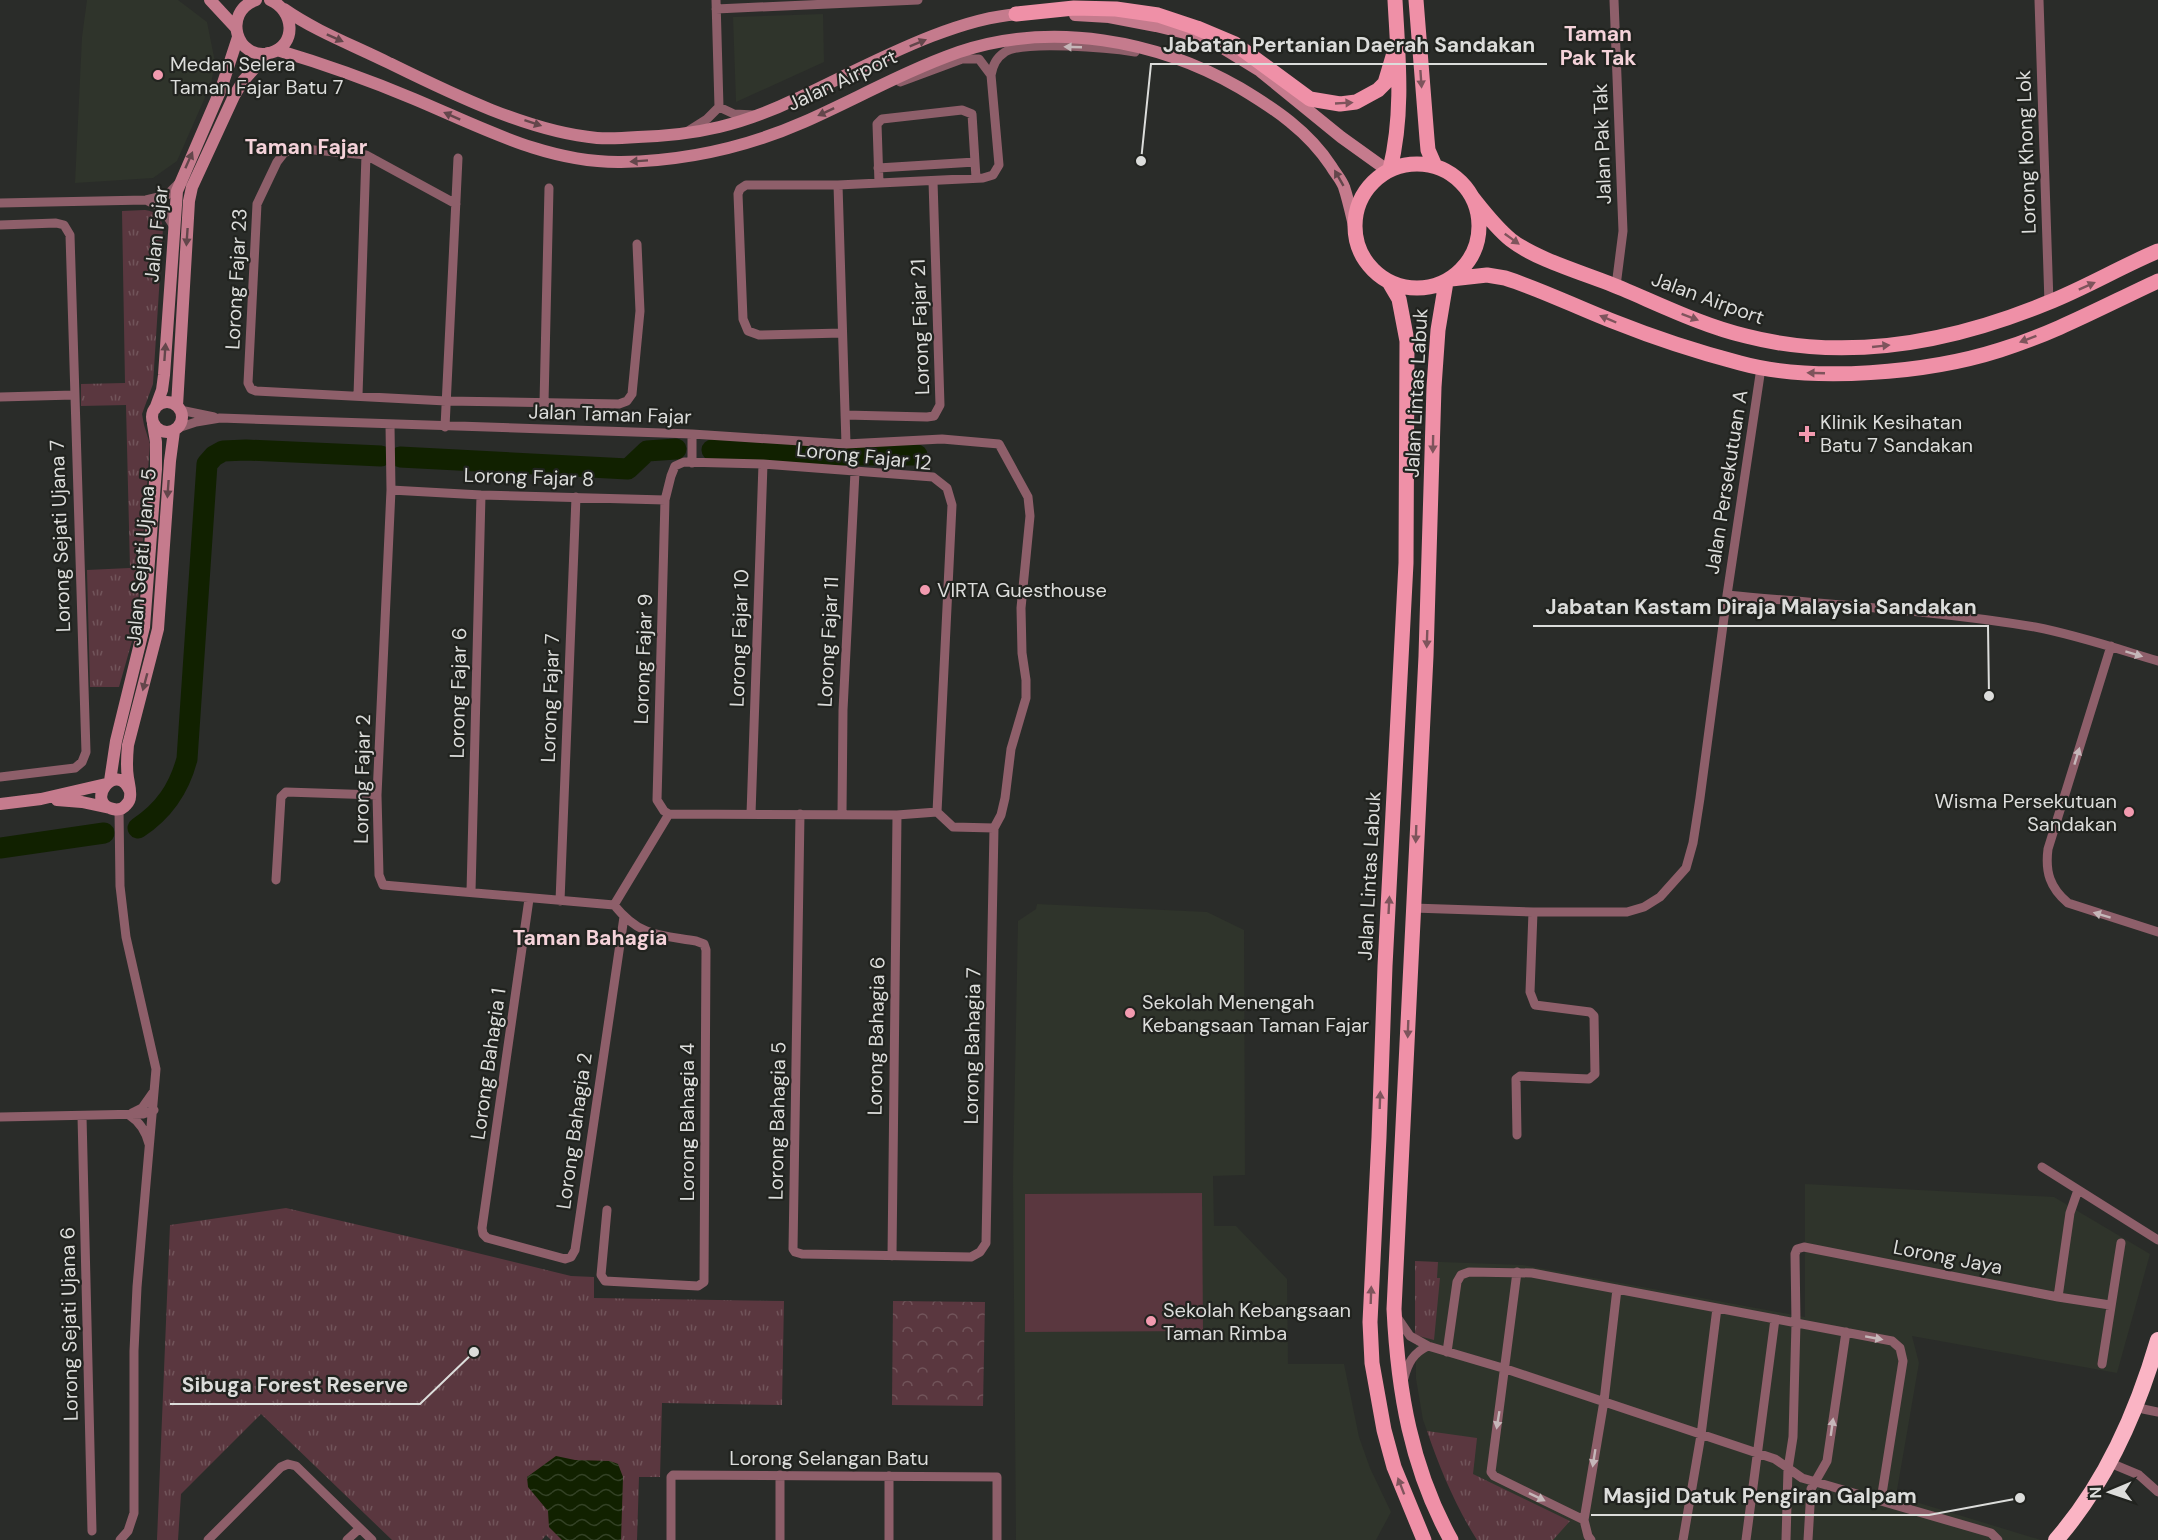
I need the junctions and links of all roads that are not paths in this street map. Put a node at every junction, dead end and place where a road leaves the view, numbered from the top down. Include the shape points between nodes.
1 (210, 0) edge
2 (256, 0) edge
3 (270, 0) edge
4 (918, 0) edge
5 (1395, 0) edge
6 (1416, 0) edge
7 (1614, 0) edge
8 (2039, 0) edge
9 (845, 2) edge
10 (716, 4) edge
11 (745, 4) edge
12 (284, 9) junction
13 (1017, 14) junction
14 (237, 32) junction
15 (1397, 43) junction
16 (273, 52) junction
17 (1192, 65) junction
18 (991, 75) junction
19 (846, 102) junction
20 (719, 107) junction
21 (755, 116) junction
22 (680, 135) junction
23 (366, 155) junction
24 (458, 158) dead end
25 (975, 162) junction
26 (1434, 166) junction
27 (878, 168) junction
28 (1389, 169) junction
29 (976, 178) junction
30 (180, 181) junction
31 (933, 181) junction
32 (879, 183) junction
33 (838, 185) junction
34 (549, 188) dead end
35 (1472, 197) junction
36 (146, 200) junction
37 (0, 203) edge
38 (456, 204) junction
39 (0, 225) edge
40 (173, 225) junction
41 (1356, 234) junction
42 (637, 244) dead end
43 (2158, 251) edge
44 (1448, 280) junction
45 (2158, 281) edge
46 (1389, 282) junction
47 (1616, 286) junction
48 (2049, 303) junction
49 (842, 333) junction
50 (1761, 368) junction
51 (74, 395) junction
52 (358, 395) junction
53 (0, 397) edge
54 (446, 401) junction
55 (543, 403) junction
56 (178, 408) junction
57 (155, 409) junction
58 (844, 415) junction
59 (220, 418) junction
60 (153, 424) junction
61 (390, 425) junction
62 (445, 427) junction
63 (176, 429) junction
64 (692, 434) junction
65 (846, 444) junction
66 (999, 444) joint
67 (692, 463) junction
68 (763, 464) junction
69 (855, 472) junction
70 (391, 490) junction
71 (482, 495) junction
72 (576, 497) junction
73 (665, 500) junction
74 (1727, 595) junction
75 (2111, 646) junction
76 (2158, 661) edge
77 (0, 777) edge
78 (108, 782) junction
79 (130, 790) junction
80 (377, 795) junction
81 (41, 800) junction
82 (0, 804) edge
83 (114, 809) junction
84 (937, 812) junction
85 (800, 813) junction
86 (669, 814) junction
87 (751, 814) junction
88 (842, 814) junction
89 (897, 815) junction
90 (994, 828) junction
91 (276, 880) dead end
92 (471, 892) junction
93 (529, 899) junction
94 (560, 901) junction
95 (614, 905) junction
96 (1413, 908) junction
97 (1533, 912) junction
98 (624, 917) junction
99 (2158, 932) edge
100 (156, 1086) junction
101 (154, 1110) junction
102 (129, 1115) junction
103 (82, 1116) junction
104 (0, 1117) edge
105 (1516, 1135) dead end
106 (150, 1147) junction
107 (2042, 1167) dead end
108 (2078, 1190) junction
109 (607, 1210) dead end
110 (483, 1234) joint
111 (2157, 1238) edge
112 (2121, 1243) dead end
113 (892, 1256) junction
114 (971, 1257) joint
115 (1517, 1272) junction
116 (1617, 1289) junction
117 (2058, 1297) junction
118 (2110, 1305) junction
119 (1717, 1308) junction
120 (1394, 1310) junction
121 (1775, 1319) junction
122 (1796, 1323) junction
123 (1846, 1332) junction
124 (2158, 1340) edge
125 (1428, 1346) junction
126 (1447, 1352) junction
127 (2102, 1364) dead end
128 (2158, 1366) edge
129 (1506, 1369) junction
130 (1400, 1391) junction
131 (1604, 1401) junction
132 (2151, 1411) edge
133 (1701, 1435) junction
134 (1758, 1454) junction
135 (2115, 1465) junction
136 (1788, 1468) junction
137 (780, 1475) junction
138 (889, 1476) junction
139 (1815, 1482) junction
140 (2158, 1492) edge
141 (1881, 1500) junction
142 (1584, 1520) junction
143 (360, 1528) junction
144 (92, 1531) dead end
145 (1586, 1539) edge
146 (120, 1540) edge
147 (208, 1540) edge
148 (347, 1540) edge
149 (372, 1540) edge
150 (671, 1540) edge
151 (780, 1540) edge
152 (889, 1540) edge
153 (997, 1540) edge
154 (1424, 1540) edge
155 (1451, 1540) edge
156 (1683, 1540) edge
157 (1746, 1540) edge
158 (1786, 1540) edge
159 (1809, 1540) edge
160 (1998, 1540) edge
161 (2056, 1540) edge
162 (2064, 1540) edge

1 - 14 main road
2 - 14 main road, Jalan Fajar via 242,10 236,21
3 - 12 main road, Jalan Airport
4 - 9 street
5 - 15 main road
6 -> 26 main road via 1428,150
7 - 47 street, Jalan Pak Tak via 1623,231
8 - 48 street, Lorong Khong Lok
9 - 11 street
10 - 11 street
10 - 20 street
12 - 16 main road, Jalan Fajar via 289,17 289,36
12 -> 22 main road, Jalan Airport via 314,28 412,74 537,125 597,138
13 -> 15 main road via 1074,8 1158,15 1235,44 1310,99 1340,104 1356,102 1385,83
21 -> 13 main road, Jalan Airport via 924,40 976,22
13 - 28 main road, Jalan Airport via 1109,18 1185,33 1216,44 1260,71 1341,137
14 - 16 main road, Jalan Airport via 250,51
30 -> 14 main road, Jalan Fajar via 221,89
15 - 28 main road via 1399,98 1395,148
19 -> 16 main road, Jalan Airport via 756,141 703,154 620,162 573,159 502,137 309,59
16 -> 56 main road, Jalan Fajar via 243,81 192,187
17 -> 18 street via 1132,51 1035,47 1004,53 994,63
17 - 19 main road, Jalan Airport via 1126,44 1063,37 1007,40 929,63
41 -> 17 main road, Jalan Airport via 1343,184 1315,144 1287,117 1222,78
18 - 19 street via 979,59 962,59
18 - 29 street via 999,165 993,175
20 - 21 street via 734,114
20 - 22 street
21 - 22 main road, Jalan Airport via 732,125
23 - 38 street
23 - 52 street
23 - 52 street, Lorong Fajar 23 via 294,148 277,162 257,204 248,383 256,391
24 - 38 street
25 - 27 street
25 - 27 street via 972,114 963,110 882,119 876,132
25 - 29 street
26 - 28 main road
26 - 35 main road via 1456,178
27 - 32 street
28 - 41 main road via 1362,198
29 - 31 street
30 - 36 street via 167,195
30 - 40 main road, Jalan Fajar
31 - 32 street
31 - 58 street, Lorong Fajar 21 via 940,405 934,416 927,417
32 - 33 street
33 - 49 street
33 - 49 street via 746,185 738,194 743,319 748,331 759,335
34 - 55 street
35 - 44 main road via 1479,224 1474,251 1464,267
35 -> 47 main road, Jalan Airport via 1512,241
36 - 37 street
36 - 40 street via 162,208
38 - 54 street
39 - 51 street, Lorong Sejati Ujana 7 via 56,223 64,225 70,234
57 -> 40 main road, Jalan Fajar via 164,375
41 - 46 main road via 1361,253 1373,270
42 - 55 street, Lorong Fajar 23 via 640,311 632,394 619,404
48 -> 43 main road, Jalan Airport
44 - 46 main road via 1425,288
50 -> 44 main road via 1676,344 1505,278 1487,275
44 -> 96 main road, Jalan Lintas Labuk via 1438,330 1434,387 1430,564
45 -> 50 main road via 2056,329 2000,350 1946,363 1865,373 1817,374
154 -> 46 main road, Jalan Lintas Labuk via 1394,1467 1384,1430 1372,1363 1370,1322 1406,563 1407,341 1399,299
47 -> 48 main road, Jalan Airport via 1745,336 1823,348 1881,347 1929,339 1991,324
49 - 58 street
50 - 74 street, Jalan Persekutuan A
51 - 53 street
51 - 77 street, Lorong Sejati Ujana 7 via 86,752 75,768
52 - 54 street, Lorong Fajar 23
54 - 55 street, Lorong Fajar 23
54 - 62 street
56 - 57 main road via 168,402
56 - 59 street
56 - 63 main road via 182,419
57 - 60 main road
58 - 65 street
59 - 61 street, Jalan Taman Fajar
59 - 63 street
60 - 63 main road via 164,432
60 - 78 main road, Jalan Sejati Ujana 5 via 156,470 144,627
61 - 62 street, Jalan Taman Fajar
61 - 70 street, Lorong Fajar 2
62 - 64 street, Jalan Taman Fajar
63 -> 79 main road, Jalan Sejati Ujana 5 via 170,461 160,609 126,760
64 - 65 street, Jalan Taman Fajar
64 - 67 street
65 - 66 street, Jalan Taman Fajar via 942,439
66 - 90 street, Lorong Bahagia 7 via 1028,497 1030,516 1021,608 1026,698 1011,750 1001,815
67 - 68 street, Lorong Fajar 12
67 - 73 street via 675,466
68 - 69 street, Lorong Fajar 12
68 - 87 street, Lorong Fajar 10
69 - 84 street, Lorong Fajar 12 via 933,477 947,488 952,505
69 - 88 street, Lorong Fajar 11
70 - 71 street, Lorong Fajar 8
70 - 80 street, Lorong Fajar 2
71 - 72 street, Lorong Fajar 8
71 - 92 street, Lorong Fajar 6
72 - 73 street, Lorong Fajar 8
72 - 94 street, Lorong Fajar 7
73 - 86 street, Lorong Fajar 9 via 657,800
74 - 75 street, Jalan Persekutuan A via 1974,618
74 - 97 street via 1700,798 1686,868 1660,897 1644,907 1612,913
75 -> 76 street, Jalan Persekutuan A
99 -> 75 street via 2068,903 2052,885 2046,864
78 - 79 main road via 120,781
78 - 81 main road
78 - 83 main road via 101,797
79 - 83 main road via 130,800
80 - 91 street via 286,792 281,796
80 - 92 street, Lorong Fajar 2 via 379,875 383,885
81 - 82 main road
81 - 83 main road via 82,802
83 - 100 street via 126,937 153,1053
84 - 89 street
84 - 90 street via 953,827
85 - 87 street
85 - 88 street
85 - 113 street, Lorong Bahagia 5 via 794,1249 801,1254
86 - 87 street
86 - 95 street
88 - 89 street
89 - 113 street, Lorong Bahagia 6
90 - 114 street, Lorong Bahagia 7 via 986,1243
92 - 93 street, Lorong Fajar 2
93 - 94 street, Lorong Fajar 2
93 - 110 street, Lorong Bahagia 1
94 - 95 street, Lorong Fajar 2
95 - 98 street
96 - 97 street
96 -> 120 main road, Jalan Lintas Labuk
97 - 105 street via 1532,1001 1535,1005 1590,1012 1594,1016 1595,1074 1589,1079 1516,1079
98 - 109 street, Lorong Bahagia 4 via 646,932 696,941 704,944 706,950 704,1282 698,1286 602,1279
98 - 110 street, Lorong Bahagia 2 via 572,1257 565,1259
100 - 101 street
100 - 102 street via 151,1098
101 - 102 street
101 - 106 street
102 - 103 street
102 - 106 street via 144,1130
103 - 104 street
103 - 144 street, Lorong Sejati Ujana 6
106 - 146 street via 135,1319 134,1513
107 - 108 street
108 - 111 street
108 - 117 street via 2070,1213
112 - 118 street
113 - 114 street, Lorong Bahagia 5
115 - 116 street
115 - 126 street via 1461,1275
115 - 129 street
116 - 119 street
116 - 131 street
117 - 118 street
117 - 122 street, Lorong Jaya via 1804,1247 1795,1254
118 - 127 street
119 - 121 street
119 - 133 street
120 - 125 street via 1410,1336
120 - 130 main road, Jalan Lintas Labuk
121 - 122 street
121 - 134 street
122 - 123 street
122 - 136 street via 1793,1437
139 -> 123 street via 1827,1461
123 -> 141 street via 1892,1341 1900,1348 1903,1361
124 - 161 highway via 2137,1405 2113,1456
125 - 126 street
125 - 130 street via 1412,1357
126 - 129 street
128 - 132 highway
129 - 131 street
129 -> 142 street via 1491,1472
130 - 155 main road, Jalan Lintas Labuk via 1416,1457
131 - 133 street
131 -> 142 street
132 - 135 highway
133 - 134 street
133 - 156 street
134 - 136 street
134 - 157 street
135 - 140 street via 2139,1475
135 - 162 highway
136 - 139 street
136 - 158 street
137 - 138 street, Lorong Selangan Batu
137 - 150 street, Lorong Selangan Batu via 673,1475
137 - 151 street
138 - 152 street
138 - 153 street, Lorong Selangan Batu via 997,1477
139 - 141 street
139 - 159 street
141 - 160 street via 1991,1533
142 - 145 street
143 - 147 street via 297,1466 288,1464
143 - 148 street
143 - 149 street

